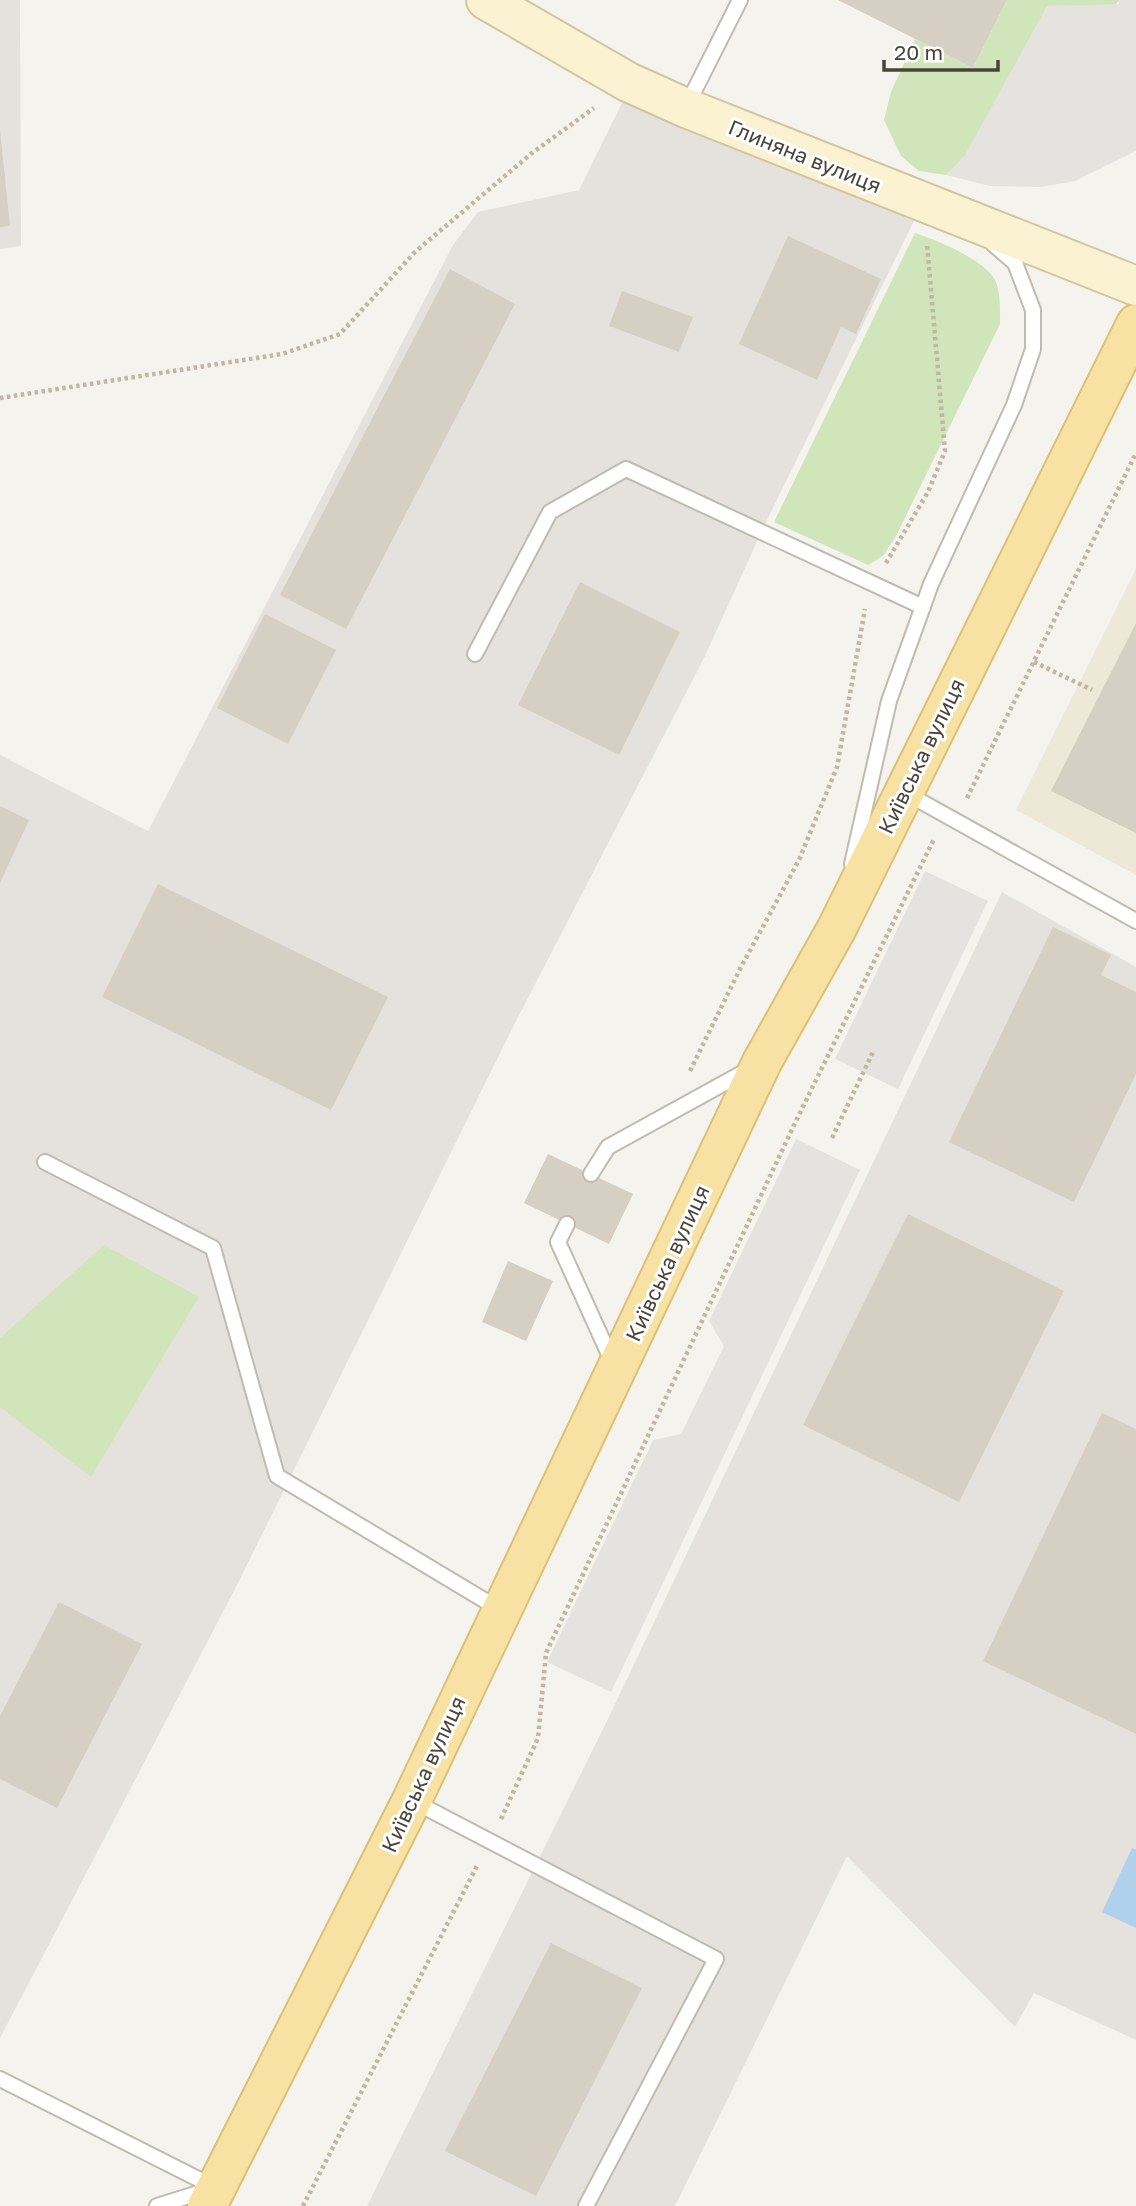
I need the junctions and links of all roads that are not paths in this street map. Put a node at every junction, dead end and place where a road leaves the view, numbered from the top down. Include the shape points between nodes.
1 (486, 0) edge
2 (740, 0) edge
3 (685, 108) junction
4 (963, 218) junction
5 (1136, 286) edge
6 (1134, 333) edge
7 (923, 607) junction
8 (475, 654) dead end
9 (903, 791) junction
10 (1136, 921) edge
11 (838, 928) junction
12 (762, 1062) junction
13 (45, 1162) dead end
14 (591, 1174) dead end
15 (566, 1224) dead end
16 (617, 1370) junction
17 (500, 1610) junction
18 (412, 1800) junction
19 (0, 2079) edge
20 (211, 2197) edge
21 (157, 2206) edge
22 (586, 2206) edge

1 - 3 street, Глиняна вулиця via 628,82
2 - 3 lane
3 - 4 street, Глиняна вулиця
4 - 5 street, Глиняна вулиця
4 - 7 lane via 1015,263 1033,310 1033,349 1014,405
6 - 9 main road, Київська вулиця
7 - 8 lane via 626,469 550,512
7 - 11 lane via 889,702
9 - 10 lane
9 - 11 main road, Київська вулиця
11 - 12 main road, Київська вулиця
12 - 14 lane via 608,1147
12 - 16 main road, Київська вулиця
13 - 17 lane via 214,1248 276,1476
15 - 16 lane via 558,1242
16 - 17 main road, Київська вулиця
17 - 18 main road, Київська вулиця
18 - 20 main road, Київська вулиця
18 - 22 lane via 716,1959
19 - 20 lane
20 - 21 lane

